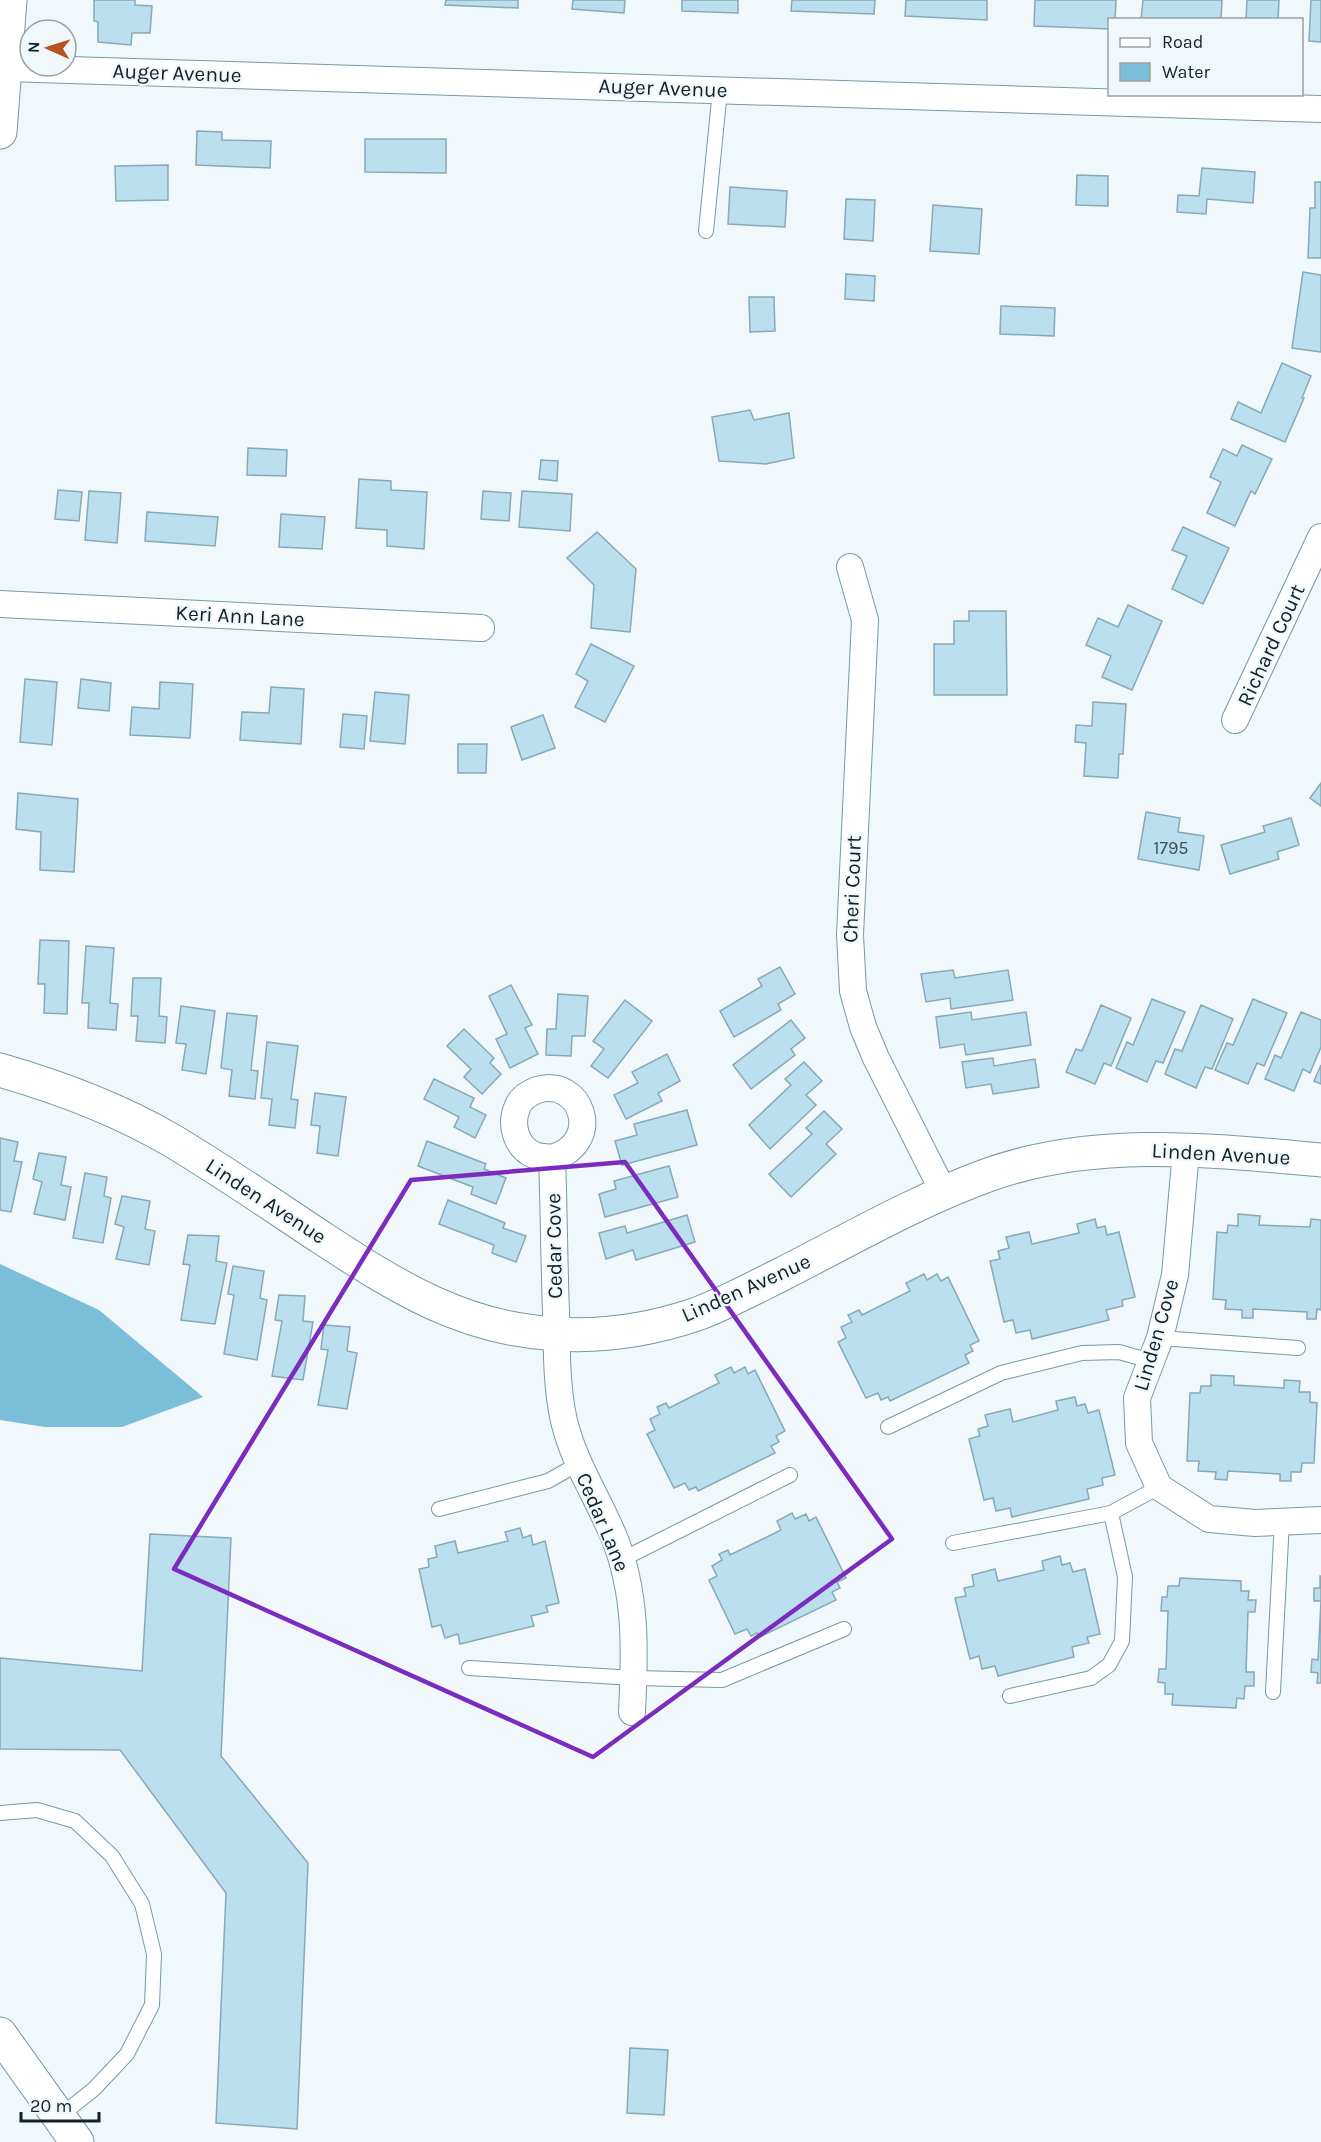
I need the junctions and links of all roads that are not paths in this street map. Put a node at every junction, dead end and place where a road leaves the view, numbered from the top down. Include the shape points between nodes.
1 (10, 0) edge
2 (4, 68) junction
3 (720, 90) junction
4 (1321, 109) edge
5 (0, 132) edge
6 (706, 231) dead end
7 (1321, 537) edge
8 (850, 567) dead end
9 (0, 604) edge
10 (481, 628) dead end
11 (1235, 720) dead end
12 (0, 1070) edge
13 (1186, 1151) junction
14 (552, 1158) dead end
15 (1321, 1160) edge
16 (944, 1193) junction
17 (556, 1334) junction
18 (1298, 1348) dead end
19 (1156, 1349) junction
20 (888, 1427) dead end
21 (578, 1464) junction
22 (790, 1475) dead end
23 (1159, 1487) junction
24 (440, 1509) dead end
25 (1112, 1513) junction
26 (1321, 1520) edge
27 (1282, 1521) junction
28 (952, 1543) dead end
29 (621, 1560) junction
30 (844, 1629) dead end
31 (469, 1668) dead end
32 (634, 1678) junction
33 (1273, 1692) dead end
34 (1010, 1696) dead end
35 (632, 1712) dead end
36 (0, 1813) edge
37 (0, 2034) edge
38 (68, 2129) edge

1 - 2 street
2 - 3 street, Auger Avenue
2 - 5 street
3 - 4 street, Auger Avenue
3 - 6 lane
7 - 11 street, Richard Court
8 - 16 street, Cheri Court via 865,621 850,935 853,991 876,1058
9 - 10 street, Keri Ann Lane
12 - 17 street, Linden Avenue via 106,1107 167,1138 423,1300 470,1318 517,1330
13 - 15 street, Linden Avenue
13 - 16 street, Linden Avenue via 1095,1152 1042,1160 990,1174
13 - 19 street, Linden Cove via 1175,1275
14 - 17 street, Cedar Cove
16 - 17 street, Linden Avenue via 697,1314 605,1334
17 - 21 street, Cedar Lane via 564,1422
18 - 19 lane
19 - 20 lane via 1082,1353 1001,1373
19 - 23 street, Linden Cove via 1137,1398 1139,1443
21 - 24 lane via 548,1481
21 - 29 street, Cedar Lane
22 - 29 lane
23 - 25 lane
23 - 27 street via 1209,1519
25 - 28 lane
25 - 34 lane via 1125,1577 1122,1641 1109,1665 1091,1678
26 - 27 street
27 - 33 lane
29 - 32 street, Cedar Lane via 634,1621
30 - 32 lane via 722,1680
31 - 32 lane
32 - 35 street, Cedar Lane
36 - 38 lane via 37,1810 75,1821 112,1856 142,1904 154,1954 152,2005 127,2054 94,2089
37 - 38 street

